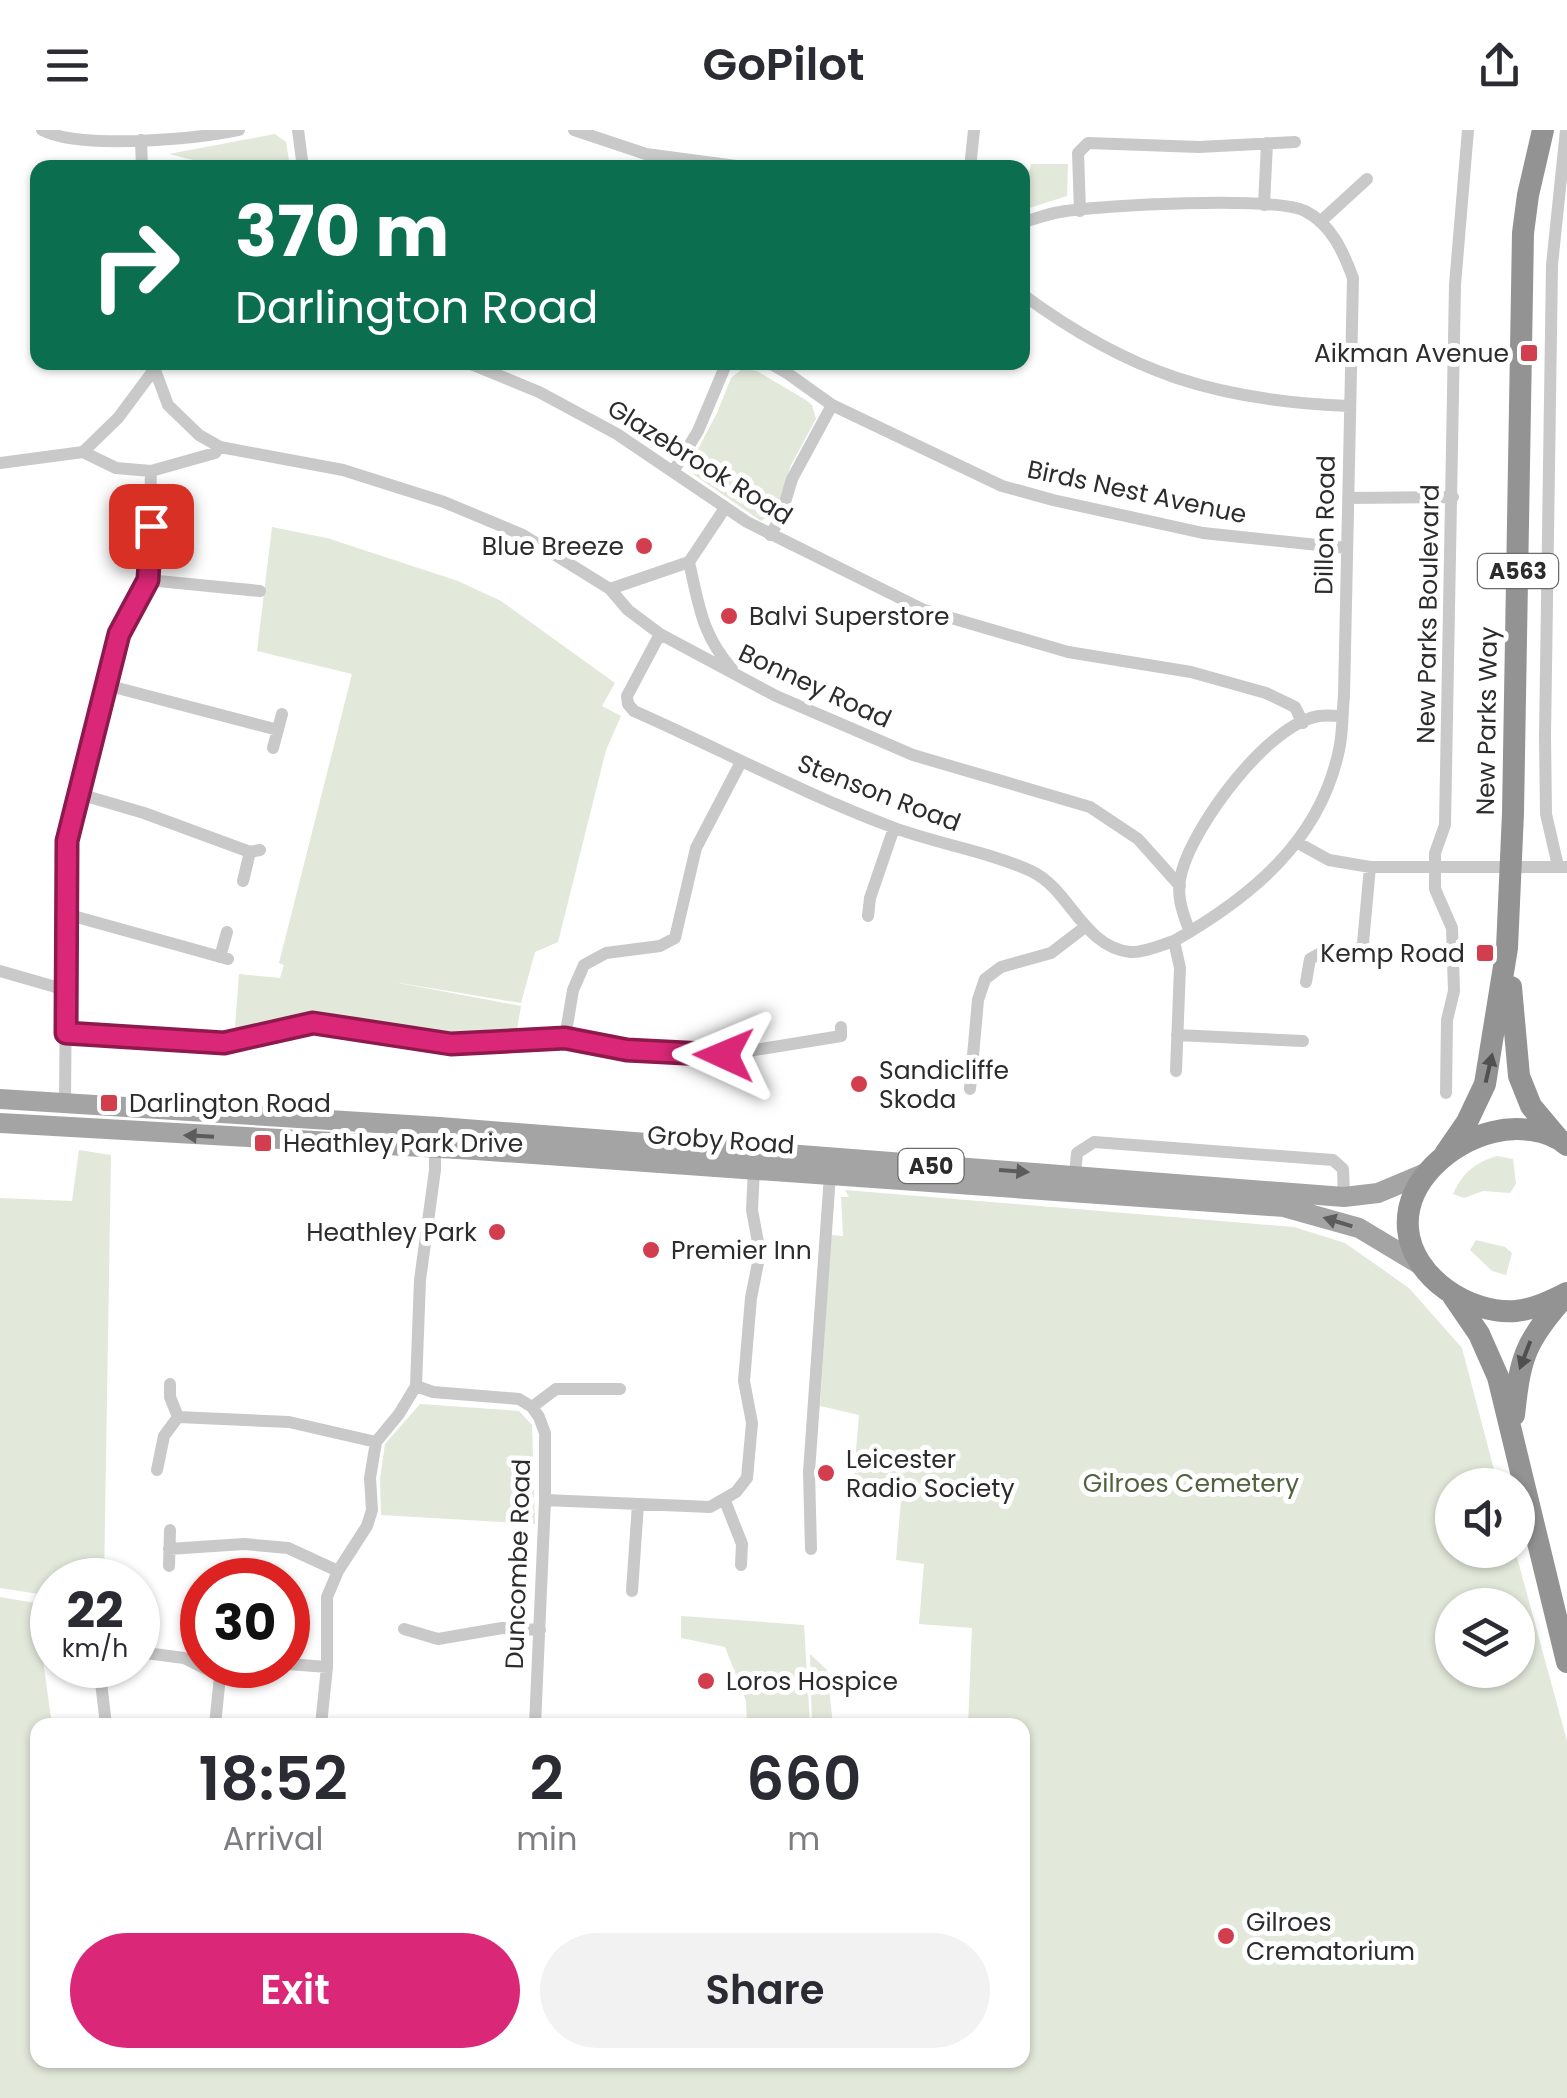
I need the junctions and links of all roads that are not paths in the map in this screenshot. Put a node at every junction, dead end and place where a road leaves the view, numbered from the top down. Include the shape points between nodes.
1 (42, 130) edge
2 (239, 130) edge
3 (298, 130) edge
4 (574, 130) edge
5 (974, 130) edge
6 (1468, 130) edge
7 (1527, 130) edge
8 (1543, 130) edge
9 (1566, 130) edge
10 (141, 140) junction
11 (1296, 142) dead end
12 (1267, 144) junction
13 (142, 160) edge
14 (302, 160) edge
15 (691, 160) edge
16 (971, 160) edge
17 (1367, 179) dead end
18 (1528, 194) junction
19 (1264, 204) junction
20 (1080, 210) junction
21 (1030, 220) edge
22 (1320, 222) junction
23 (1030, 300) edge
24 (150, 370) edge
25 (153, 370) edge
26 (485, 370) edge
27 (723, 370) edge
28 (793, 370) edge
29 (832, 405) junction
30 (1349, 406) junction
31 (220, 448) junction
32 (83, 452) junction
33 (0, 463) edge
34 (151, 470) junction
35 (673, 472) junction
36 (1453, 496) junction
37 (1348, 498) junction
38 (725, 508) junction
39 (770, 535) junction
40 (1347, 548) junction
41 (689, 562) junction
42 (148, 580) junction
43 (610, 589) junction
44 (260, 591) dead end
45 (660, 634) junction
46 (737, 675) junction
47 (106, 685) junction
48 (282, 714) dead end
49 (1342, 716) junction
50 (1303, 722) junction
51 (278, 730) junction
52 (273, 748) dead end
53 (741, 762) junction
54 (79, 794) junction
55 (894, 828) junction
56 (1298, 843) junction
57 (1512, 865) junction
58 (1434, 866) junction
59 (1562, 866) edge
60 (1370, 867) junction
61 (243, 881) dead end
62 (1180, 886) junction
63 (66, 914) junction
64 (868, 916) dead end
65 (1085, 927) junction
66 (226, 932) dead end
67 (1190, 932) junction
68 (1174, 941) junction
69 (1507, 948) junction
70 (0, 971) edge
71 (1306, 982) dead end
72 (66, 990) junction
73 (840, 1027) dead end
74 (66, 1033) junction
75 (1178, 1035) junction
76 (565, 1038) junction
77 (1303, 1041) dead end
78 (1176, 1071) dead end
79 (970, 1089) dead end
80 (1446, 1094) dead end
81 (0, 1099) edge
82 (64, 1104) junction
83 (0, 1123) edge
84 (429, 1127) junction
85 (1564, 1142) edge
86 (436, 1150) junction
87 (1445, 1154) junction
88 (754, 1170) junction
89 (1428, 1172) junction
90 (830, 1175) junction
91 (1074, 1175) junction
92 (1344, 1197) junction
93 (1424, 1267) junction
94 (1567, 1293) edge
95 (1450, 1294) junction
96 (170, 1384) dead end
97 (416, 1386) junction
98 (620, 1389) dead end
99 (532, 1407) junction
100 (178, 1418) junction
101 (1512, 1429) junction
102 (376, 1442) junction
103 (157, 1470) dead end
104 (545, 1500) junction
105 (725, 1500) junction
106 (638, 1504) junction
107 (170, 1530) dead end
108 (811, 1548) dead end
109 (169, 1549) junction
110 (742, 1564) dead end
111 (168, 1566) dead end
112 (338, 1571) junction
113 (632, 1592) dead end
114 (404, 1630) dead end
115 (540, 1630) junction
116 (1567, 1662) edge
117 (310, 1666) edge
118 (326, 1667) junction
119 (100, 1688) edge
120 (219, 1688) edge
121 (105, 1718) edge
122 (216, 1718) edge
123 (322, 1718) edge
124 (535, 1718) edge

1 - 10 street
2 - 10 street
3 - 14 street
4 - 15 street via 646,154
5 - 16 street
6 - 36 street, New Parks Boulevard via 1456,285
7 - 18 highway, New Parks Way / A563
8 - 18 highway, New Parks Way / A563
9 - 59 street via 1552,266 1545,736 1546,814
10 - 13 street
11 - 12 street
12 - 19 street
12 - 20 street via 1088,143 1078,153
17 - 22 street
18 - 57 highway, New Parks Way / A563
19 - 20 street
19 - 22 street via 1302,210
20 - 21 street
22 - 30 street, Dillon Road via 1353,278
23 - 30 street via 1096,345 1153,372 1284,404
24 - 32 street via 118,418
25 - 31 street via 168,405
26 - 35 street, Glazebrook Road via 617,434
27 - 35 street
28 - 29 street, Birds Nest Avenue
29 - 39 street
29 - 40 street, Birds Nest Avenue via 1002,486 1203,533
30 - 37 street, Dillon Road
31 - 34 street, Bonney Road
31 - 43 street, Bonney Road via 344,470 444,502 524,535
32 - 33 street
32 - 34 street via 116,468
34 - 42 street
35 - 38 street, Glazebrook Road
36 - 37 street
36 - 58 street, New Parks Boulevard via 1445,825
37 - 40 street, Dillon Road
38 - 39 street, Glazebrook Road
38 - 41 street
39 - 50 street, Glazebrook Road via 924,610 1068,652 1191,672 1266,693 1294,707
40 - 49 street, Dillon Road
41 - 43 street
41 - 46 street via 702,623
42 - 44 street
42 - 47 street via 119,634
43 - 45 street, Bonney Road
45 - 46 street, Bonney Road
45 - 53 street, Stenson Road via 628,704
46 - 62 street, Bonney Road via 914,755 1090,807 1138,839
47 - 51 street
47 - 54 street
48 - 51 street
49 - 50 street
49 - 56 street, Dillon Road via 1340,750 1320,807
50 - 62 street via 1261,750 1232,783 1200,834
51 - 52 street
53 - 55 street, Stenson Road
53 - 76 street via 696,848 675,938 606,953 584,966
54 - 61 street via 255,851
54 - 63 street via 67,841
55 - 64 street
55 - 65 street, Stenson Road via 1030,871
56 - 60 street via 1329,860
56 - 67 street, Dillon Road via 1269,875
57 - 58 street
57 - 59 street
57 - 69 highway, New Parks Way / A563
58 - 60 street
58 - 80 street, New Parks Boulevard via 1435,888 1452,928
60 - 71 street via 1360,952 1310,959
62 - 67 street via 1178,901
63 - 66 street via 224,958
63 - 72 street
65 - 68 street, Stenson Road via 1131,952
65 - 79 street via 1051,953 1001,967 985,979
67 - 68 street, Dillon Road
68 - 75 street
69 - 85 highway, New Parks Way / A563 via 1519,1076 1531,1106
87 -> 69 highway, New Parks Way / A563 via 1485,1084
70 - 72 street
72 - 74 street
73 - 76 street via 841,1036 724,1055 627,1050
74 - 76 street via 224,1043 313,1023 451,1044
74 - 82 street
75 - 77 street
75 - 78 street
81 - 82 main road, Groby Road / A50
82 - 84 main road, Groby Road / A50
86 -> 83 main road, Groby Road / A50
84 - 86 street
84 -> 91 main road, Groby Road / A50
85 - 87 highway, A50 via 1535,1131 1498,1130
86 - 88 main road, Groby Road / A50
86 - 97 street
87 - 89 highway, A50
88 - 90 main road, Groby Road / A50
88 - 105 street via 760,1253 744,1381 752,1423 746,1478
89 - 92 main road, Groby Road / A50 via 1378,1194
89 - 93 highway, A50 via 1408,1229
93 -> 90 main road, Groby Road / A50 via 1358,1228 1284,1208
90 - 108 street via 809,1472
91 - 92 main road, Groby Road / A50
91 - 92 street via 1076,1153 1094,1142 1316,1158 1343,1168
93 - 95 highway, A50
94 - 95 highway, A50 via 1514,1311
94 -> 101 highway via 1522,1358
95 - 101 highway via 1483,1341
96 - 100 street
97 - 99 street via 504,1396
97 - 102 street
98 - 99 street via 556,1390
99 - 104 street, Duncombe Road via 544,1433
100 - 102 street via 289,1422
100 - 103 street via 164,1436
101 - 116 highway
102 - 112 street via 372,1510
104 - 106 street
104 - 115 street, Duncombe Road
105 - 106 street via 710,1507
105 - 110 street via 742,1544
106 - 113 street
107 - 109 street
109 - 111 street
109 - 112 street via 288,1548
112 - 118 street via 327,1597
114 - 115 street via 438,1639 502,1628
115 - 124 street, Duncombe Road
117 - 118 street
118 - 123 street
119 - 121 street
120 - 122 street

